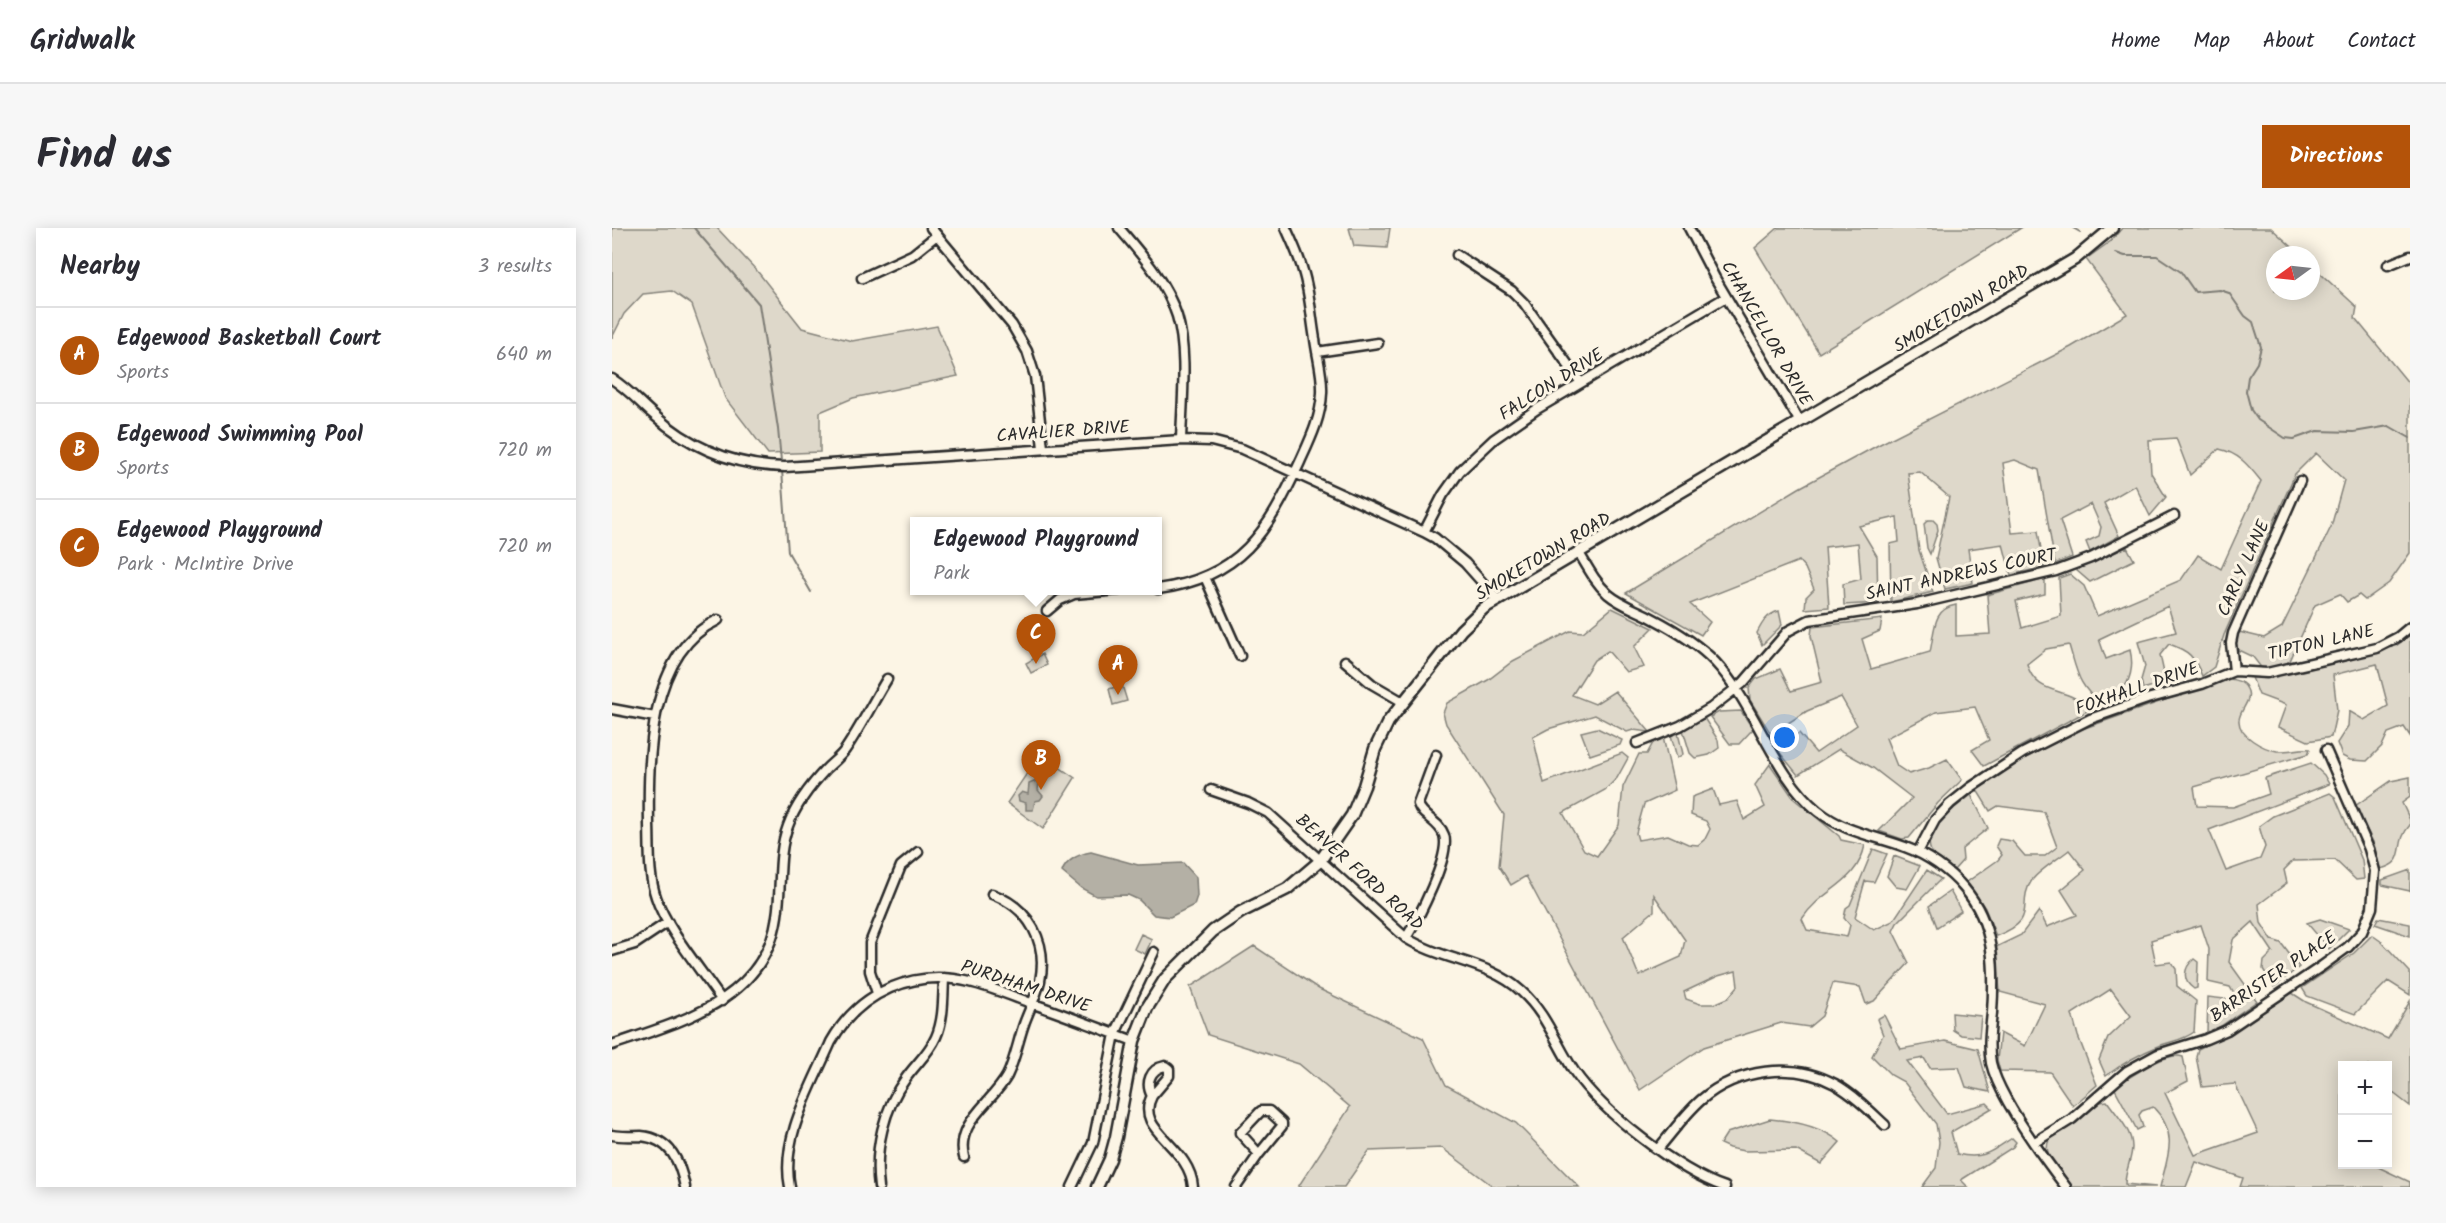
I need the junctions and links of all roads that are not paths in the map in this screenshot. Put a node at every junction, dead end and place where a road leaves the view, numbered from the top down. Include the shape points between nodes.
1 (1119, 228) edge
2 (1286, 228) edge
3 (1689, 228) edge
4 (2112, 228) edge
5 (934, 232) edge
6 (1457, 255) dead end
7 (2410, 256) edge
8 (2388, 265) dead end
9 (862, 278) dead end
10 (1726, 297) junction
11 (1378, 343) dead end
12 (1317, 352) junction
13 (612, 378) edge
14 (1581, 383) junction
15 (1800, 422) junction
16 (1181, 440) junction
17 (1043, 448) junction
18 (1295, 472) junction
19 (2300, 481) dead end
20 (2174, 516) dead end
21 (1424, 532) junction
22 (1579, 553) junction
23 (1205, 577) junction
24 (1162, 588) edge
25 (1072, 595) edge
26 (1498, 600) junction
27 (1047, 611) dead end
28 (718, 620) dead end
29 (2410, 627) edge
30 (1240, 656) dead end
31 (1345, 661) dead end
32 (2234, 671) junction
33 (886, 679) dead end
34 (1737, 689) junction
35 (1403, 702) junction
36 (612, 709) edge
37 (655, 717) junction
38 (1637, 743) dead end
39 (2326, 750) dead end
40 (1436, 755) dead end
41 (1211, 790) dead end
42 (918, 852) dead end
43 (1918, 852) junction
44 (1320, 861) junction
45 (992, 894) dead end
46 (668, 922) junction
47 (1406, 938) junction
48 (612, 951) edge
49 (1154, 952) dead end
50 (944, 978) junction
51 (877, 993) junction
52 (722, 1001) junction
53 (1033, 1004) junction
54 (1115, 1034) junction
55 (1134, 1041) junction
56 (612, 1045) edge
57 (1152, 1096) dead end
58 (1885, 1125) dead end
59 (612, 1135) edge
60 (2035, 1142) junction
61 (1659, 1149) junction
62 (1259, 1154) junction
63 (964, 1157) dead end
64 (685, 1187) edge
65 (790, 1187) edge
66 (879, 1187) edge
67 (1072, 1187) edge
68 (1097, 1187) edge
69 (1193, 1187) edge
70 (1236, 1187) edge
71 (1725, 1187) edge
72 (2066, 1187) edge

1 - 16 street via 1155,272 1177,318 1182,345
2 - 12 street via 1304,272
3 - 10 street, CHANCELLOR DRIVE
4 - 15 main road, SMOKETOWN ROAD via 2076,259
5 - 9 street via 912,255
5 - 17 street via 1012,325 1027,351 1036,383
6 - 14 street via 1524,303
7 - 8 street
10 - 14 street, FALCON DRIVE
10 - 15 street, CHANCELLOR DRIVE
11 - 12 street
12 - 18 street via 1322,381 1320,410
13 - 17 street, CAVALIER DRIVE via 682,438 714,454 756,465 785,467
14 - 21 street, FALCON DRIVE via 1473,457 1451,482
15 - 22 main road, SMOKETOWN ROAD
16 - 17 street, CAVALIER DRIVE
16 - 18 street, CAVALIER DRIVE via 1227,444
18 - 21 street, CAVALIER DRIVE
18 - 23 street via 1273,517 1253,544
19 - 32 street, CARLY LANE via 2233,633
20 - 34 street, SAINT ANDREWS COURT via 2091,558 2056,571 1917,604 1809,620 1784,635
21 - 26 street, CAVALIER DRIVE via 1465,563
22 - 26 main road, SMOKETOWN ROAD
22 - 34 street via 1607,592 1685,637 1714,661
23 - 24 street
23 - 30 street
25 - 27 street
26 - 35 main road, SMOKETOWN ROAD via 1472,618
28 - 37 street via 694,636 677,660 661,692
29 - 32 street, TIPTON LANE via 2388,643 2351,655 2267,673
31 - 35 street via 1372,684
32 - 43 street, FOXHALL DRIVE via 2101,715 2023,753 1950,804 1927,832
33 - 52 street via 846,748 809,788 793,814 783,841 777,918 770,943 750,976
34 - 38 street, SAINT ANDREWS COURT via 1695,718
34 - 43 street via 1806,800 1852,831
35 - 44 main road, SMOKETOWN ROAD via 1381,735 1352,815
36 - 37 street
37 - 46 street via 649,783 650,869 656,899
39 - 60 street, BARRISTER PLACE via 2375,871 2372,908 2361,932 2348,947 2227,1030 2158,1054 2127,1071 2072,1119
40 - 47 street via 1418,804 1441,828 1445,850 1424,905
41 - 44 street, BEAVER FORD ROAD via 1268,813
42 - 51 street via 901,866 870,943 870,971
43 - 60 street via 1955,879 1984,921 1994,964 1989,1042 1994,1072 2002,1093
44 - 47 street, BEAVER FORD ROAD
44 - 55 main road, SMOKETOWN ROAD via 1287,889 1228,920 1192,950 1170,972 1155,995
45 - 53 street via 1020,911 1039,940 1042,967
46 - 48 street via 635,944
46 - 52 street
47 - 61 street, BEAVER FORD ROAD via 1436,954 1494,972 1521,990 1541,1012 1580,1080
49 - 54 street
50 - 51 street, PURDHAM DRIVE via 916,980
50 - 53 street, PURDHAM DRIVE via 972,982
50 - 66 street via 941,1020 935,1038 900,1086 884,1122
51 - 65 street, PURDHAM DRIVE via 846,1018 831,1042 790,1144
52 - 56 street via 693,1016
53 - 54 street, PURDHAM DRIVE
53 - 63 street via 1006,1077 965,1132
54 - 55 street, PURDHAM DRIVE
54 - 67 street via 1093,1143
55 - 68 main road, SMOKETOWN ROAD via 1113,1148
57 - 69 street via 1147,1107 1149,1120 1185,1162
58 - 61 street via 1850,1094 1823,1079 1793,1072 1760,1073 1736,1079 1712,1092 1692,1109
59 - 64 street via 650,1138 664,1144 681,1167
60 - 72 street
61 - 71 street, BEAVER FORD ROAD via 1699,1176
62 - 62 street via 1282,1126 1280,1118 1265,1110 1240,1133
62 - 70 street

